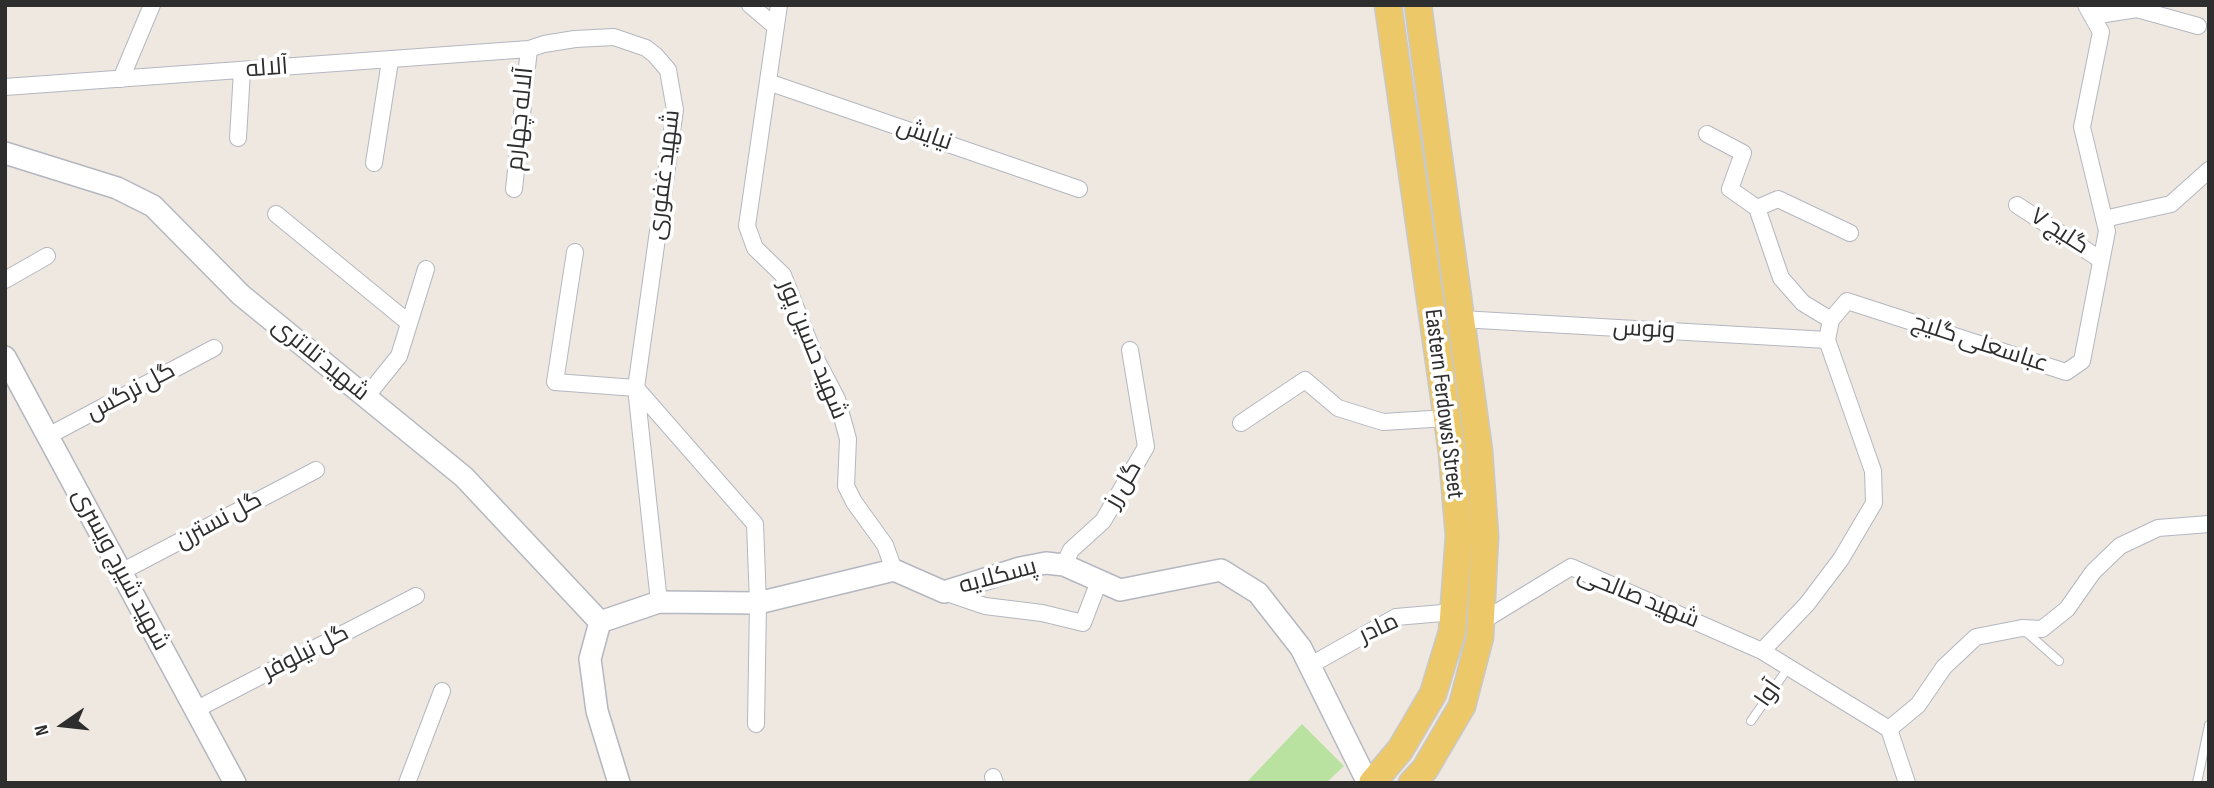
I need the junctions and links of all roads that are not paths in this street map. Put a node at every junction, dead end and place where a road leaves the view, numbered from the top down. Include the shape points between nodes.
1 (152, 5) edge
2 (750, 5) edge
3 (779, 5) edge
4 (1388, 5) edge
5 (1418, 5) edge
6 (2138, 7) edge
7 (2089, 11) edge
8 (2198, 26) dead end
9 (776, 27) junction
10 (529, 49) junction
11 (390, 61) junction
12 (242, 71) junction
13 (121, 79) junction
14 (768, 82) junction
15 (5, 87) edge
16 (1707, 134) dead end
17 (238, 138) dead end
18 (5, 153) edge
19 (374, 163) dead end
20 (2209, 170) edge
21 (1079, 189) dead end
22 (514, 190) dead end
23 (2017, 205) dead end
24 (1757, 208) junction
25 (276, 214) dead end
26 (2104, 219) junction
27 (1850, 233) dead end
28 (575, 252) dead end
29 (47, 256) dead end
30 (2101, 260) junction
31 (426, 269) dead end
32 (5, 280) edge
33 (1461, 320) junction
34 (1830, 320) junction
35 (409, 323) junction
36 (1827, 340) junction
37 (214, 348) dead end
38 (1130, 350) dead end
39 (5, 357) edge
40 (636, 388) junction
41 (366, 397) junction
42 (1447, 418) junction
43 (1241, 423) dead end
44 (48, 436) junction
45 (316, 470) dead end
46 (2209, 524) edge
47 (1064, 565) junction
48 (894, 570) junction
49 (121, 572) junction
50 (1099, 581) junction
51 (944, 592) junction
52 (416, 596) dead end
53 (659, 602) junction
54 (758, 603) junction
55 (1454, 612) junction
56 (600, 622) junction
57 (1481, 622) junction
58 (2022, 628) junction
59 (1762, 651) junction
60 (2059, 661) dead end
61 (1309, 666) junction
62 (1788, 668) junction
63 (442, 691) dead end
64 (195, 710) junction
65 (1751, 721) dead end
66 (756, 724) dead end
67 (2209, 725) edge
68 (1889, 729) junction
69 (235, 783) edge
70 (407, 783) edge
71 (619, 783) edge
72 (1370, 783) edge
73 (1412, 783) edge
74 (1906, 783) edge
75 (2197, 783) edge

1 - 13 street
2 - 9 street
3 - 9 street, شهید حسین پور
4 - 42 main road, Eastern Ferdowsi Street
5 - 33 main road, Eastern Ferdowsi Street
6 - 7 street
6 - 8 street
7 - 26 street, عباسعلی گلیج via 2101,32 2082,127
9 - 14 street, شهید حسین پور
10 - 11 street, آلاله
10 - 22 street, آلاله چهارم
10 - 40 street, شهید غفوری via 614,37 646,48 668,70 675,110
11 - 12 street, آلاله
11 - 19 street
12 - 13 street, آلاله
12 - 17 street
13 - 15 street, آلاله
14 - 21 street, نیایش
14 - 48 street, شهید حسین پور via 747,226 755,248 783,275 836,399 848,439 846,486 885,545
16 - 24 street via 1743,153 1730,189
18 - 41 street, شهید تلاتری via 117,188 153,206 241,295
20 - 26 street via 2171,204
23 - 30 street, گلیج ۷
24 - 27 street via 1778,199
24 - 34 street via 1781,278 1803,303
25 - 35 street
26 - 30 street, عباسعلی گلیج via 2107,230
28 - 40 street via 555,382
29 - 32 street
30 - 34 street, عباسعلی گلیج via 2082,361 2066,372 1847,301
31 - 35 street
33 - 36 street, ونوس
33 - 57 main road, Eastern Ferdowsi Street via 1485,536
34 - 36 street
35 - 41 street via 399,356
36 - 59 street via 1873,471 1874,503 1807,604
37 - 44 street, گل نرگس
38 - 47 street, گل رز via 1146,447 1103,521 1071,550
39 - 44 street, شهید شیرج ویسری
40 - 53 street, شهید غفوری
40 - 54 street via 755,524
41 - 56 street, شهید تلاتری via 464,477
42 - 43 street via 1382,422 1338,408 1305,380
42 - 55 main road, Eastern Ferdowsi Street via 1460,536
44 - 49 street, شهید شیرج ویسری
45 - 49 street, گل نسترن
46 - 58 street via 2158,528 2120,546 2093,572 2067,609 2042,629
47 - 50 street, پسکلایه
47 - 51 street, پسکلایه via 1020,568
48 - 51 street, پسکلایه
48 - 54 street
49 - 64 street, شهید شیرج ویسری
50 - 51 street via 1083,623 985,606
50 - 61 street, پسکلایه via 1120,590 1221,570 1258,593 1301,648
52 - 64 street, گل نیلوفر
53 - 54 street
53 - 56 street
54 - 66 street
55 - 61 street, مادر via 1396,617
55 - 72 main road, Eastern Ferdowsi Street via 1433,694 1400,750
56 - 71 street via 590,659 597,710
57 - 59 street, شهید صالحی via 1571,567
57 - 73 main road, Eastern Ferdowsi Street via 1462,706
58 - 60 lane
58 - 68 street via 1976,637 1944,667 1918,705
59 - 62 street, شهید صالحی
61 - 72 street, پسکلایه
62 - 65 lane, آوا
62 - 68 street, شهید صالحی
63 - 70 street
64 - 69 street, شهید شیرج ویسری
67 - 75 lane
68 - 74 street

